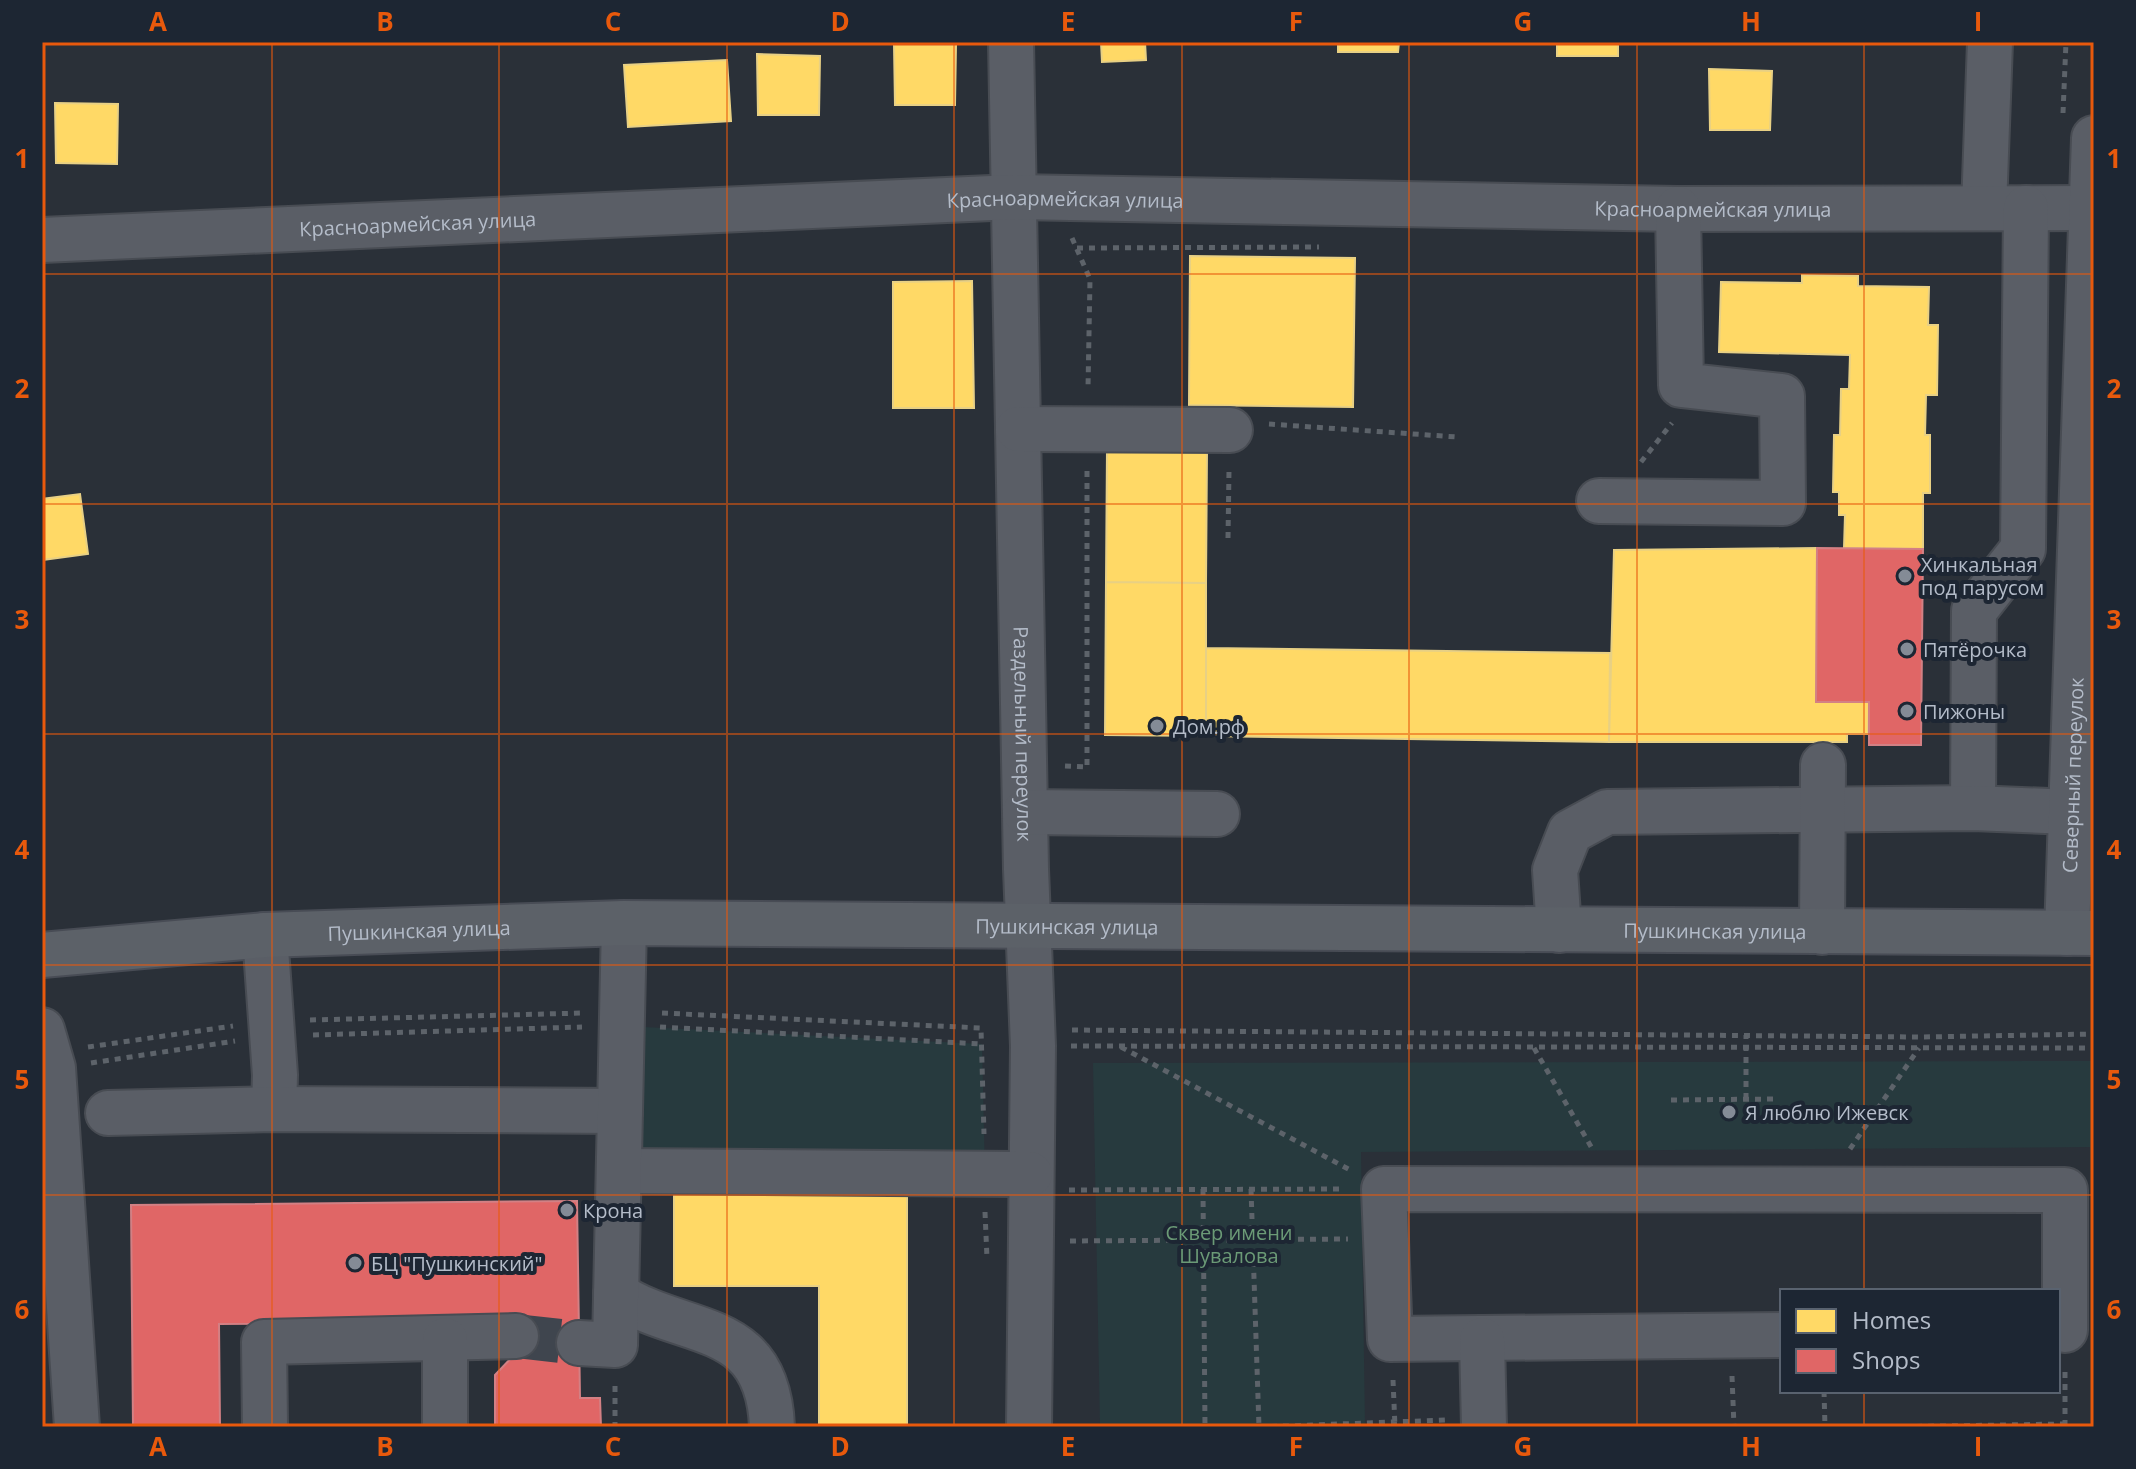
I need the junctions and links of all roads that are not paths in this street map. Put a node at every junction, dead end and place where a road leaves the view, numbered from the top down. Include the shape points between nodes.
1 (1011, 42) edge
2 (1990, 42) edge
3 (2094, 138) edge
4 (1014, 197) junction
5 (2005, 208) junction
6 (2090, 208) junction
7 (1678, 209) junction
8 (42, 240) edge
9 (1018, 429) junction
10 (1230, 430) road end
11 (1604, 501) road end
12 (1823, 765) dead end
13 (1973, 808) junction
14 (1822, 810) junction
15 (1025, 812) junction
16 (2072, 812) junction
17 (1217, 814) dead end
18 (624, 923) junction
19 (1027, 928) junction
20 (1559, 930) junction
21 (1822, 932) junction
22 (2081, 933) edge
23 (265, 935) junction
24 (42, 955) edge
25 (48, 1050) edge
26 (274, 1109) junction
27 (620, 1111) junction
28 (108, 1113) dead end
29 (49, 1116) edge
30 (619, 1171) junction
31 (1050, 1182) junction
32 (616, 1294) junction
33 (2072, 1328) edge
34 (1780, 1335) edge
35 (516, 1336) tunnel mouth
36 (445, 1340) junction
37 (1482, 1340) junction
38 (579, 1343) tunnel mouth
39 (64, 1412) edge
40 (1484, 1424) edge
41 (265, 1427) edge
42 (445, 1427) edge
43 (772, 1427) edge
44 (1029, 1427) edge

1 - 4 street, Раздельный переулок
2 - 5 street
3 - 6 street, Северный переулок
4 - 7 street, Красноармейская улица
4 - 8 street, Красноармейская улица
4 - 9 street, Раздельный переулок
5 - 6 street, Красноармейская улица
5 - 7 street, Красноармейская улица
5 - 13 street via 2023,549 1974,611
6 - 16 street, Северный переулок
7 - 11 street via 1681,385 1782,396 1783,503
9 - 10 street
9 - 15 street, Раздельный переулок
12 - 14 street
13 - 14 street
13 - 16 street
14 - 20 street via 1607,812 1570,832 1555,870
14 - 21 street
15 - 17 street
15 - 19 street, Раздельный переулок
16 - 22 street, Северный переулок
18 - 19 main road, Пушкинская улица
18 - 23 main road, Пушкинская улица
18 - 27 street
19 - 20 main road, Пушкинская улица
19 - 31 street, Раздельный переулок via 1033,1046
20 - 21 main road, Пушкинская улица
21 - 22 main road, Пушкинская улица
23 - 24 main road, Пушкинская улица
23 - 26 street
25 - 29 street
26 - 27 street
26 - 28 street
27 - 30 street
29 - 39 street
30 - 31 street via 985,1175
30 - 32 street
31 - 44 street, Раздельный переулок
32 - 38 street via 615,1345
32 - 43 street via 634,1306 727,1337 756,1365 771,1398
33 - 37 street via 2065,1190 1384,1189 1390,1339
34 - 37 street
35 - 36 street
36 - 41 street via 264,1342
36 - 42 street
37 - 40 street

